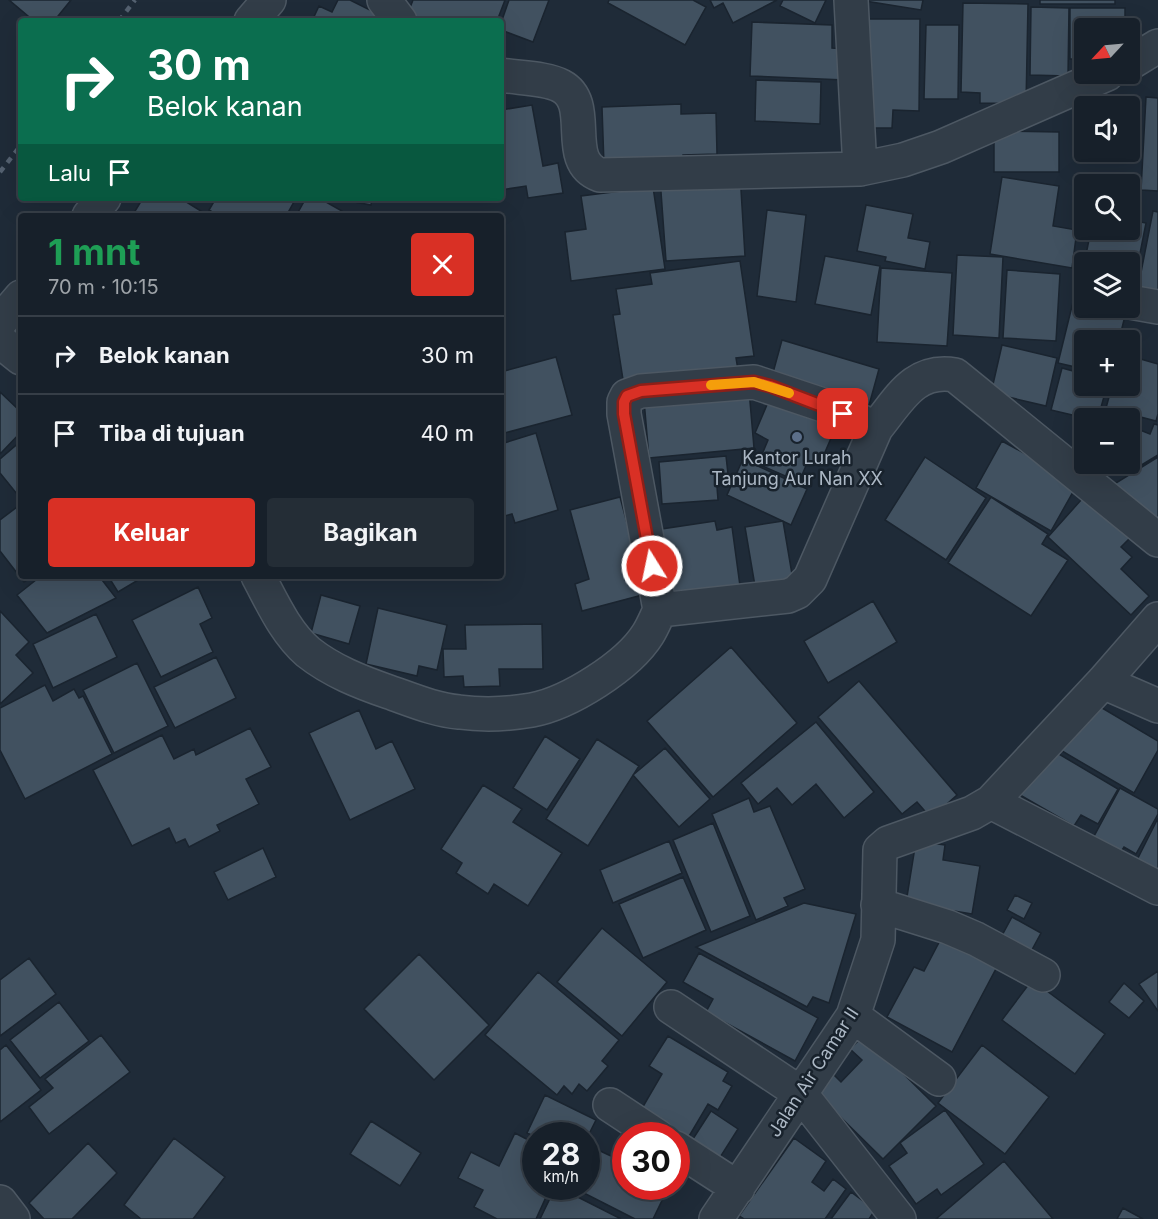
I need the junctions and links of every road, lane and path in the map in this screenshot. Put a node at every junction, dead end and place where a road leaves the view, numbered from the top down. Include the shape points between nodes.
1 (269, 0) edge
2 (384, 0) edge
3 (851, 0) edge
4 (254, 18) edge
5 (398, 18) edge
6 (1158, 46) edge
7 (1140, 57) edge
8 (504, 75) edge
9 (1084, 84) edge
10 (860, 169) junction
11 (102, 201) edge
12 (92, 213) edge
13 (18, 301) edge
14 (1140, 304) edge
15 (1158, 307) edge
16 (0, 322) edge
17 (0, 341) edge
18 (18, 356) edge
19 (876, 428) junction
20 (1158, 540) edge
21 (260, 579) edge
22 (660, 610) junction
23 (1158, 619) edge
24 (1103, 682) junction
25 (1158, 706) edge
26 (991, 802) junction
27 (1158, 888) edge
28 (878, 904) junction
29 (1043, 975) dead end
30 (671, 1007) dead end
31 (853, 1016) junction
32 (939, 1079) dead end
33 (800, 1093) junction
34 (610, 1105) dead end
35 (636, 1122) edge
36 (690, 1157) edge
37 (738, 1188) junction
38 (0, 1202) edge
39 (13, 1219) edge
40 (716, 1219) edge
41 (898, 1219) edge

1 - 4 street
2 - 5 street
3 - 10 street
6 - 7 street
8 - 10 street via 555,83 568,90 575,104 582,161 600,175
9 - 10 street via 941,147
11 - 12 street
13 - 16 street
14 - 15 street
17 - 18 street
19 - 20 street via 918,380 930,374 955,375
19 - 22 street via 810,579 797,592
19 - 22 street via 754,382 641,391 627,396 624,414
21 - 22 street via 292,635 325,665 424,705 459,712 534,710 573,695 626,660 647,635
23 - 24 street, Jalan Air Camar II
24 - 25 street
24 - 26 street, Jalan Air Camar II
26 - 27 street
26 - 28 street, Jalan Air Camar II via 972,813 883,846 879,856
28 - 29 street via 966,935
28 - 31 street, Jalan Air Camar II via 878,940
30 - 33 street
31 - 32 street
31 - 33 street, Jalan Air Camar II
33 - 37 street, Jalan Air Camar II
33 - 41 street
34 - 35 street
36 - 37 street
37 - 40 street, Jalan Air Camar II
38 - 39 street

